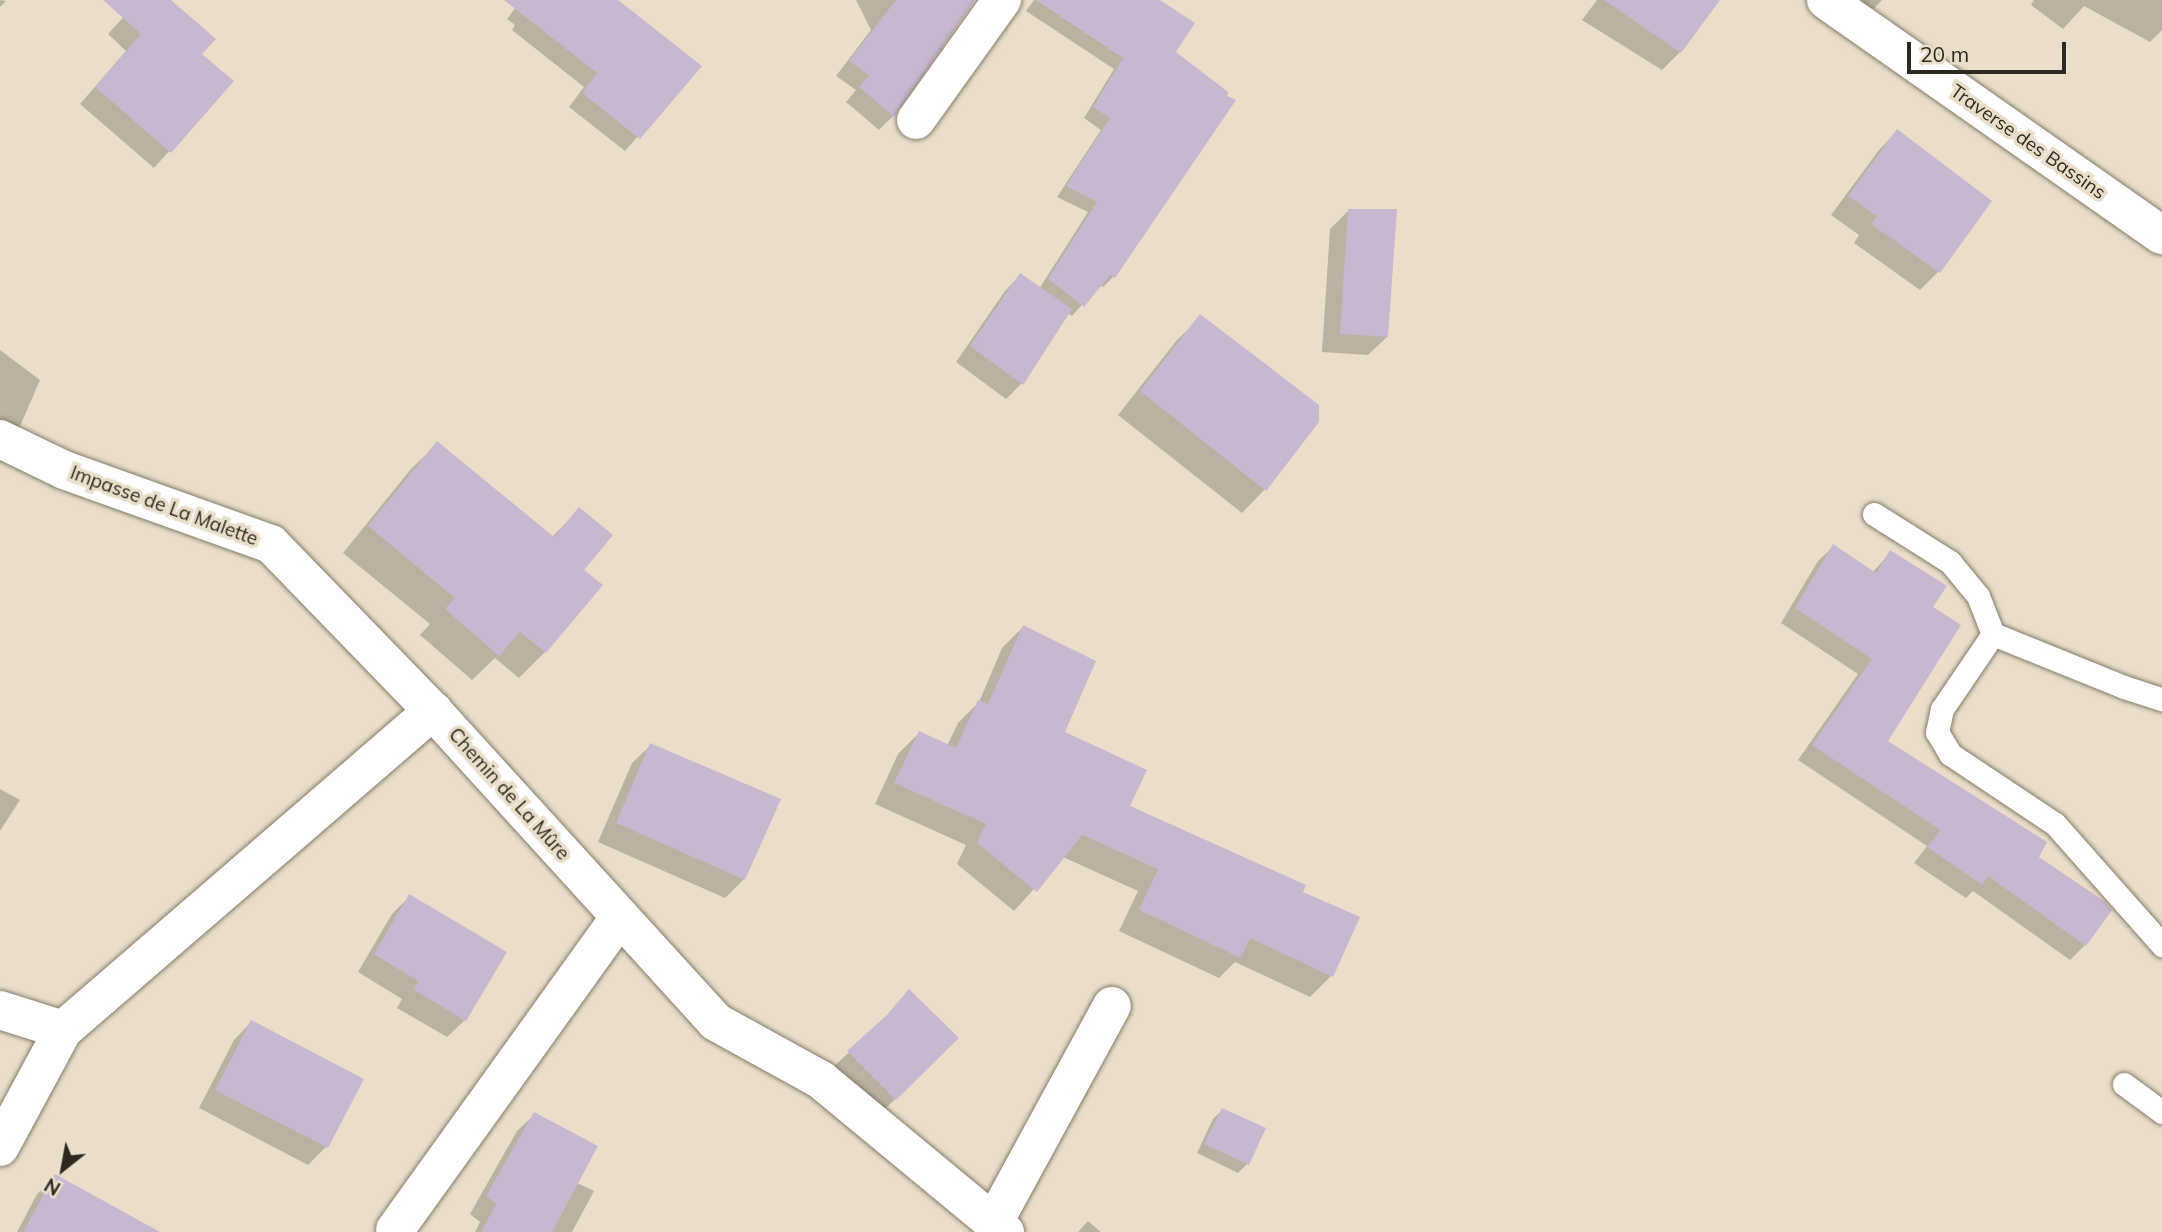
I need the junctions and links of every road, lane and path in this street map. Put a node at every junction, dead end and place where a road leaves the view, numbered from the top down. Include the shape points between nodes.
1 (1002, 0) edge
2 (1826, 0) edge
3 (916, 120) dead end
4 (2162, 235) edge
5 (0, 439) edge
6 (1874, 514) dead end
7 (1993, 634) junction
8 (2162, 699) edge
9 (433, 711) junction
10 (620, 917) junction
11 (2162, 945) edge
12 (1112, 1006) dead end
13 (0, 1010) edge
14 (63, 1030) junction
15 (2124, 1084) dead end
16 (2162, 1112) edge
17 (0, 1147) edge
18 (999, 1227) edge
19 (395, 1230) dead end

1 - 3 street
2 - 4 street, Traverse des Bassins
5 - 9 street, Impasse de La Malette via 64,470 271,544
6 - 7 lane via 1950,562 1978,596
7 - 8 lane
7 - 11 lane via 1942,709 1937,732 1950,754 2055,824
9 - 10 street, Chemin de La Mûre
9 - 14 street, Chemin de La Mûre
10 - 18 street, Chemin de La Mûre via 716,1022 821,1080
10 - 19 street
12 - 18 street
13 - 14 street
14 - 17 street
15 - 16 lane

